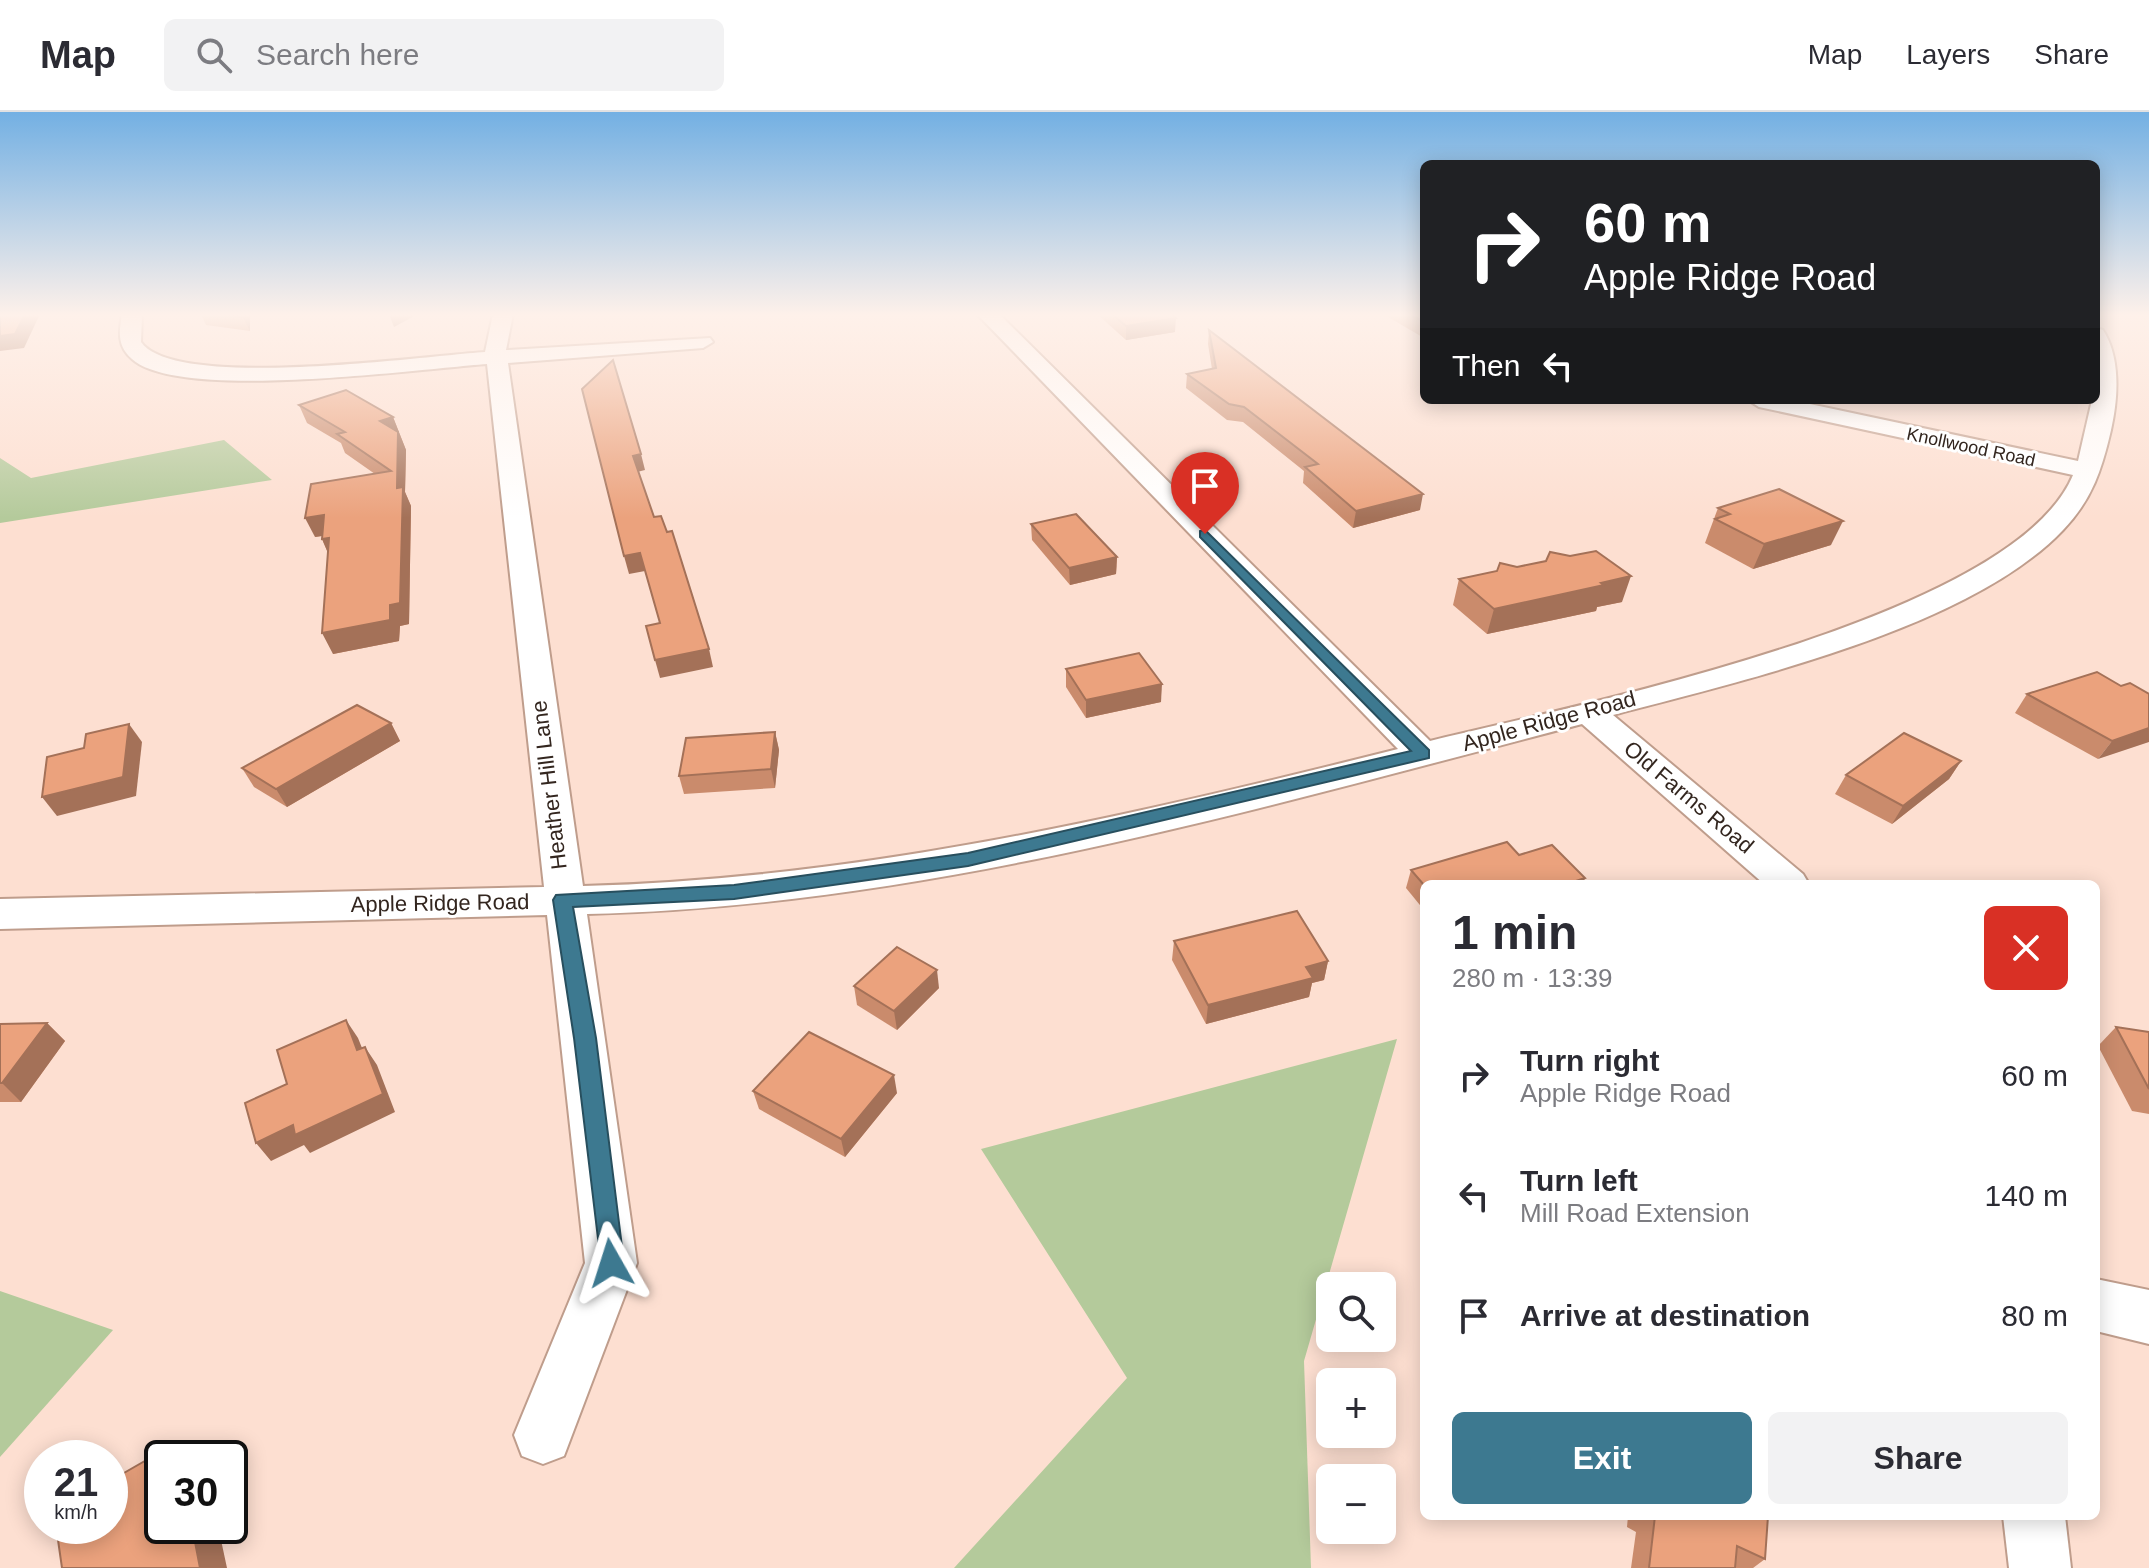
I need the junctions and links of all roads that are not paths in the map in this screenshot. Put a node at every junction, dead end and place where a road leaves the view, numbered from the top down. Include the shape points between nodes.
1 (501, 382) edge
2 (1054, 382) edge
3 (2107, 382) edge
4 (1778, 404) edge
5 (2090, 471) junction
6 (1589, 712) junction
7 (1423, 754) junction
8 (1784, 880) edge
9 (563, 900) junction
10 (0, 914) edge
11 (2100, 1306) edge
12 (2149, 1317) edge
13 (543, 1435) dead end
14 (2034, 1520) edge
15 (2040, 1568) edge

1 - 9 street, Heather Hill Lane
2 - 7 street
3 - 5 street, Apple Ridge Road
4 - 5 street, Knollwood Road
5 - 6 street, Apple Ridge Road via 2055,523 2027,548 1945,597 1766,663
6 - 7 street, Apple Ridge Road
6 - 8 street, Old Farms Road
7 - 9 street, Apple Ridge Road via 968,859 734,892
9 - 10 street, Apple Ridge Road
9 - 13 street, Heather Hill Lane via 611,1263
11 - 12 street
14 - 15 street

